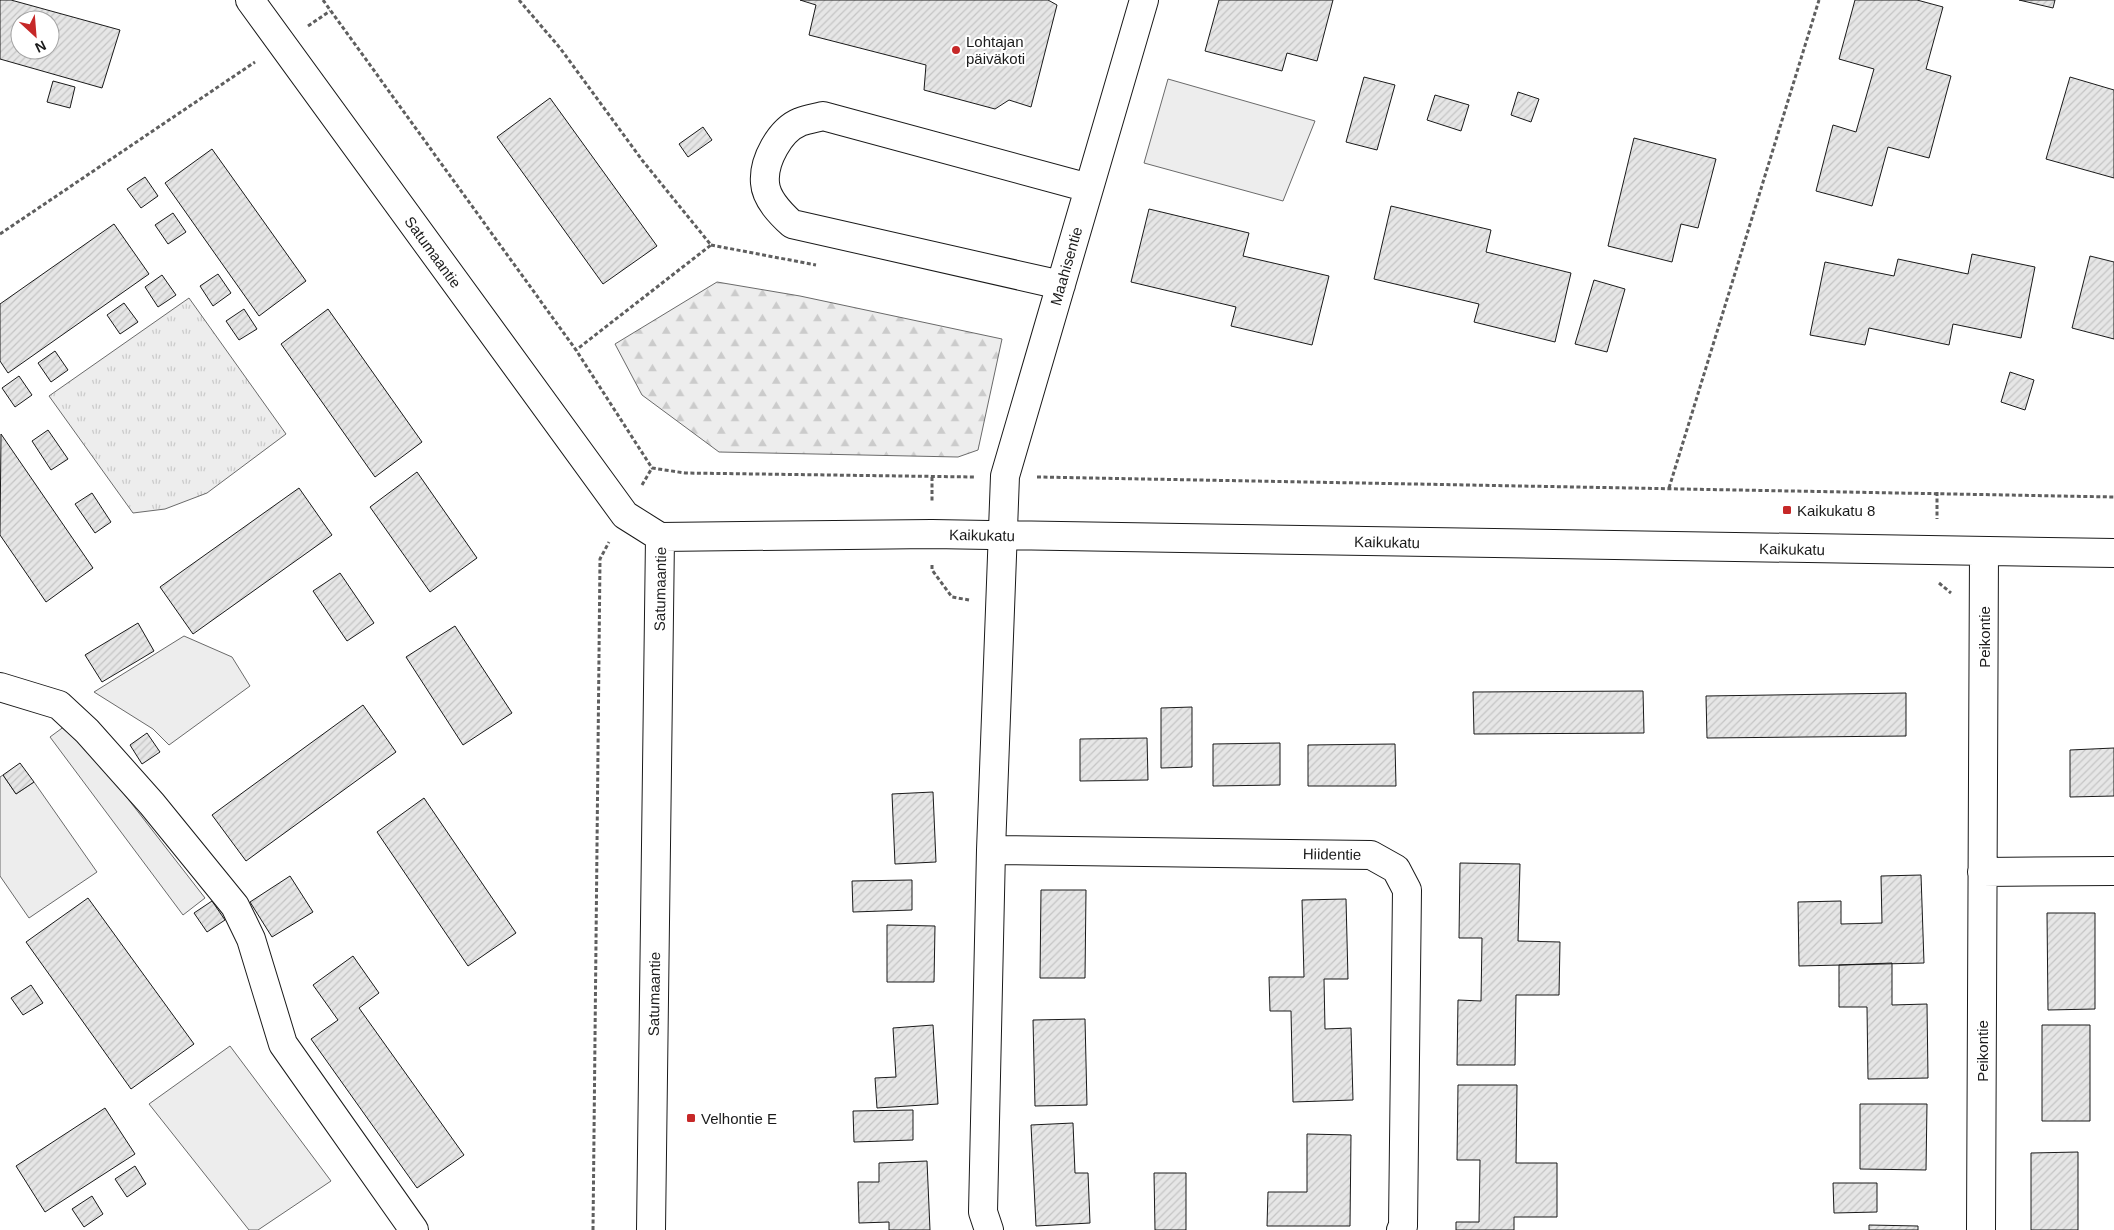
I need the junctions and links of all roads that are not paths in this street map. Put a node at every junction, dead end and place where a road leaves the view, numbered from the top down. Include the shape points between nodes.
1 (250, 0) edge
2 (1144, 0) edge
3 (1089, 188) junction
4 (1061, 285) junction
5 (1002, 535) junction
6 (660, 537) junction
7 (1984, 552) junction
8 (2114, 553) edge
9 (0, 687) edge
10 (991, 850) junction
11 (2114, 871) edge
12 (1982, 872) junction
13 (414, 1230) edge
14 (651, 1230) edge
15 (989, 1230) edge
16 (1401, 1230) edge
17 (1981, 1230) edge

1 - 6 street, Satumaantie via 625,515
2 - 3 street, Maahisentie
3 - 4 street, Maahisentie
3 - 4 street via 823,116 799,122 778,139 768,160 764,183 776,209 792,224
4 - 5 street, Maahisentie via 1005,476
5 - 6 street, Kaikukatu
5 - 7 street, Kaikukatu
5 - 10 street, Maahisentie
6 - 14 street, Satumaantie
7 - 8 street, Kaikukatu
7 - 12 street, Peikontie
9 - 13 street via 59,705 87,731 235,906 251,939 283,1044
10 - 15 street, Maahisentie via 983,1212
10 - 16 street, Hiidentie via 1371,855 1396,869 1407,890
11 - 12 street
12 - 17 street, Peikontie

